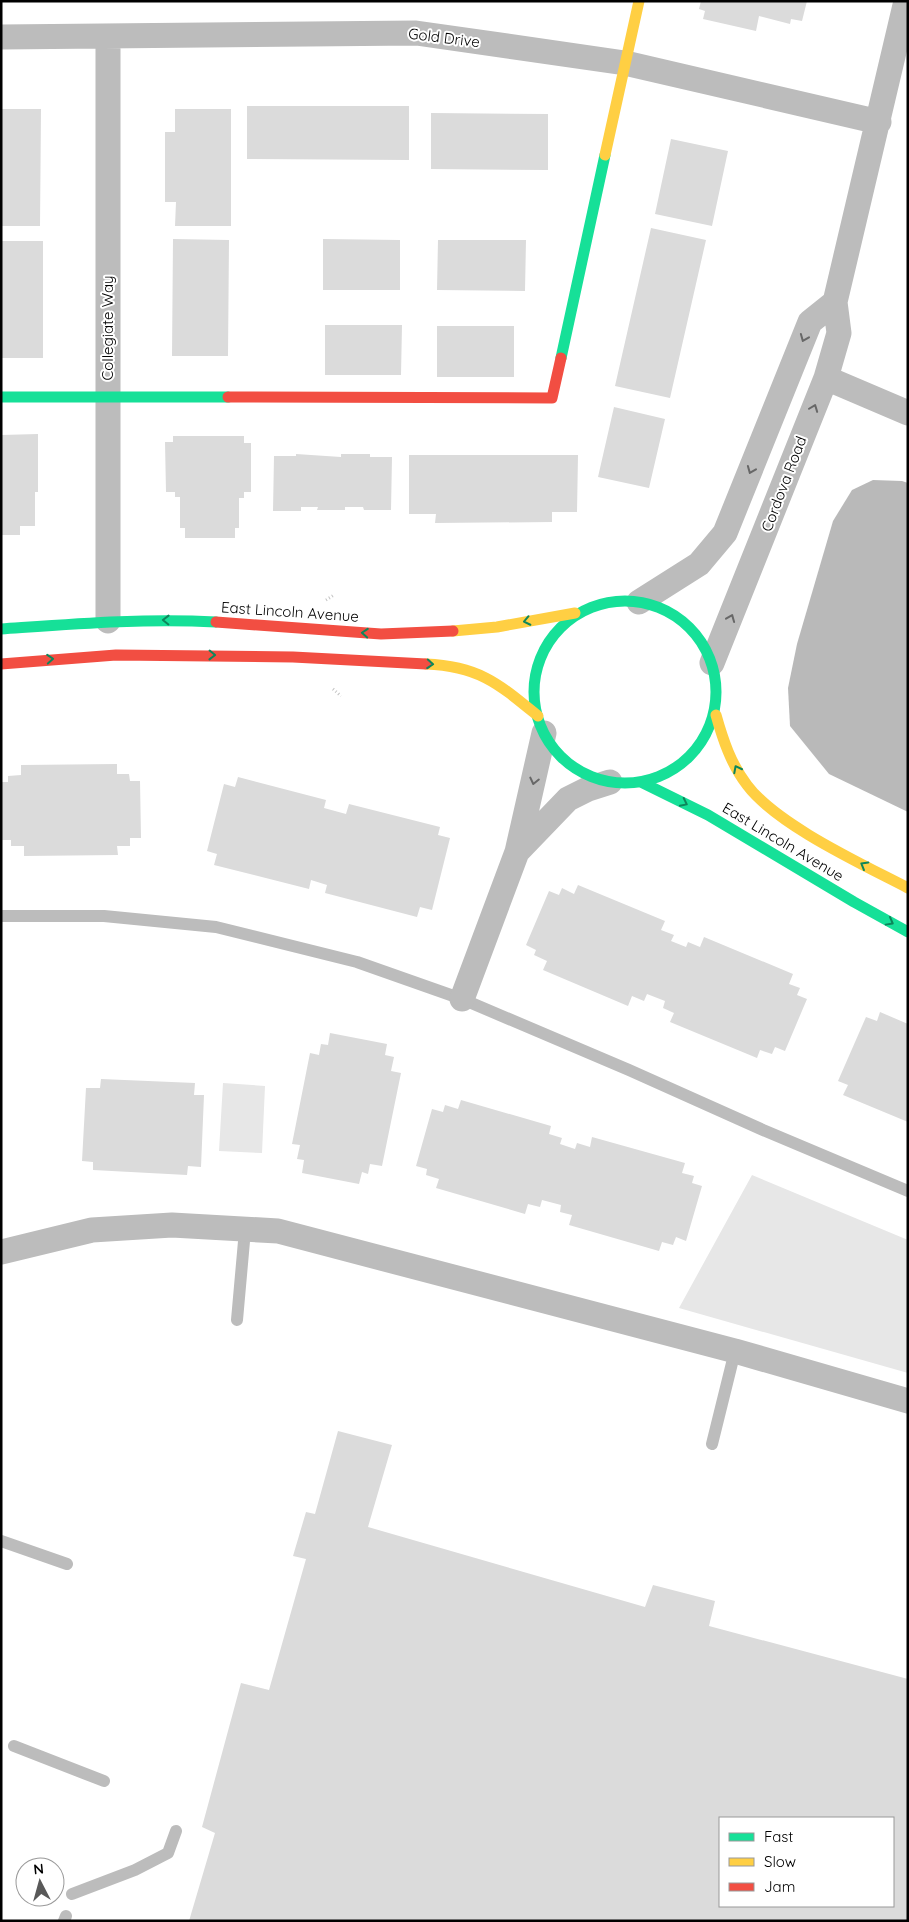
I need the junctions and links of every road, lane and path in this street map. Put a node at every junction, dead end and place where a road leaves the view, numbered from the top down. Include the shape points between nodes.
1 (639, 1) edge
2 (906, 1) edge
3 (1, 36) edge
4 (108, 36) junction
5 (625, 64) junction
6 (879, 122) junction
7 (835, 302) junction
8 (826, 378) junction
9 (1, 397) edge
10 (108, 397) junction
11 (908, 412) edge
12 (639, 602) junction
13 (575, 613) junction
14 (108, 621) junction
15 (1, 629) edge
16 (1, 664) edge
17 (712, 664) junction
18 (716, 715) junction
19 (541, 724) junction
20 (610, 782) junction
21 (640, 782) junction
22 (517, 852) junction
23 (908, 888) edge
24 (1, 916) edge
25 (908, 932) edge
26 (462, 1000) junction
27 (908, 1191) edge
28 (245, 1230) junction
29 (1, 1252) edge
30 (236, 1320) dead end
31 (735, 1352) junction
32 (908, 1401) edge
33 (712, 1444) dead end
34 (1, 1541) edge
35 (67, 1564) dead end
36 (14, 1746) dead end
37 (104, 1781) dead end
38 (176, 1831) dead end
39 (72, 1894) dead end

1 - 5 street
2 - 6 street, Cordova Road
3 - 4 street, Gold Drive
4 - 5 street, Gold Drive via 416,33
4 - 10 street, Collegiate Way
5 - 6 street, Gold Drive
5 - 10 street via 552,398
6 - 7 street, Cordova Road
7 - 8 street, Cordova Road via 839,333
7 -> 12 street via 810,322 725,533 699,564
8 - 11 street
17 -> 8 street, Cordova Road
9 - 10 street
10 - 14 street, Collegiate Way
12 - 13 street, East Lincoln Avenue via 615,601
12 - 17 street, East Lincoln Avenue via 676,616 698,637
13 -> 14 street, East Lincoln Avenue via 497,627 390,634 213,622
13 - 19 street via 555,631 536,665 534,693
14 - 15 street, East Lincoln Avenue
16 -> 19 street via 116,655 294,657 433,664 461,668 487,677 507,690
17 - 18 street, East Lincoln Avenue via 718,689
18 - 21 street via 703,743 689,759 670,771
23 -> 18 street, East Lincoln Avenue via 792,824 759,799 726,748
19 - 20 street via 558,754 581,771
19 -> 22 street
20 - 21 street
20 - 22 street via 568,799
21 -> 25 street, East Lincoln Avenue via 708,815
22 - 26 street
24 - 26 lane via 104,916 216,927 357,962
26 - 27 lane
28 - 29 street via 172,1225 92,1230
28 - 30 lane
28 - 31 street via 278,1232
31 - 32 street
31 - 33 lane
34 - 35 lane
36 - 37 lane
38 - 39 lane via 168,1853 135,1870

